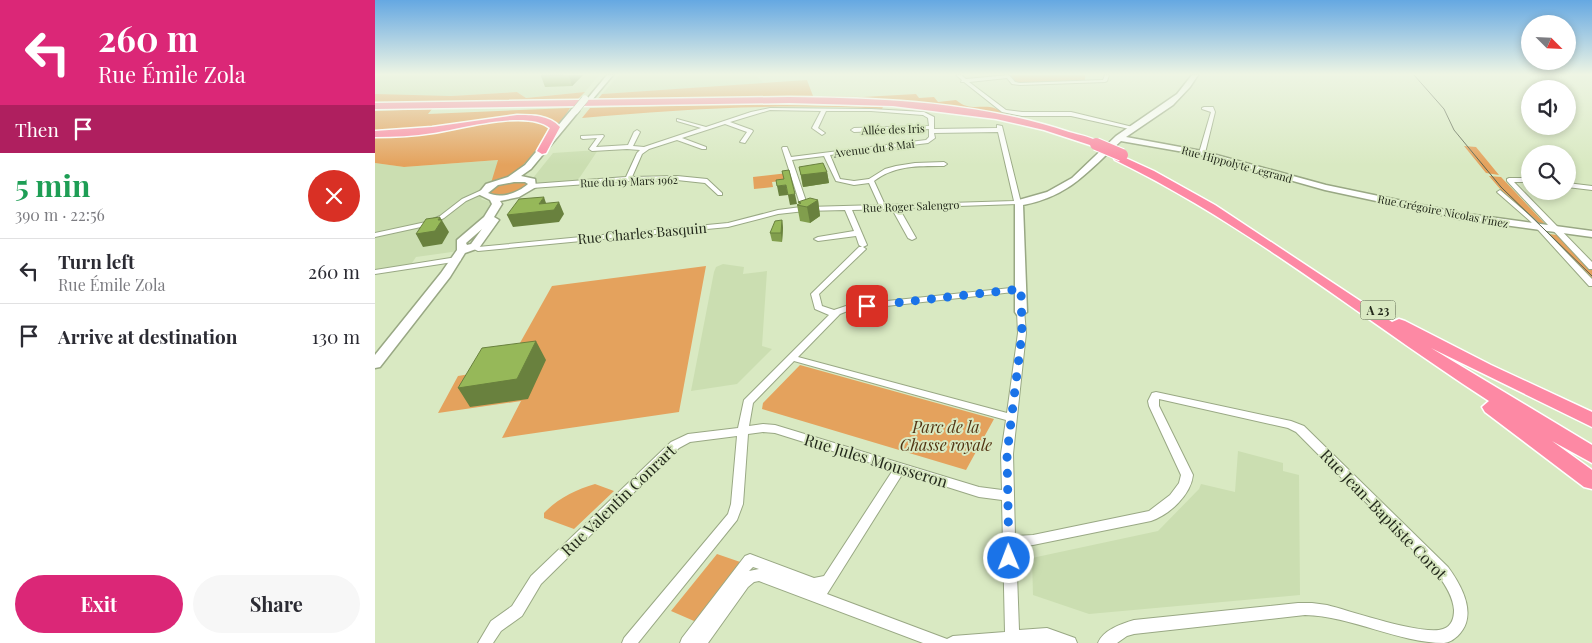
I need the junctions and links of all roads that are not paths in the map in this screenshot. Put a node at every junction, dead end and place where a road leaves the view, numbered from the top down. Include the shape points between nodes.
1 (456, 105) edge
2 (582, 105) junction
3 (853, 105) edge
4 (907, 105) edge
5 (996, 105) edge
6 (1170, 105) edge
7 (375, 107) edge
8 (824, 109) junction
9 (1211, 110) dead end
10 (375, 115) edge
11 (679, 120) dead end
12 (724, 122) junction
13 (705, 128) junction
14 (1134, 128) junction
15 (931, 129) junction
16 (854, 130) dead end
17 (637, 132) dead end
18 (822, 133) dead end
19 (375, 134) edge
20 (583, 138) dead end
21 (677, 138) junction
22 (1120, 138) junction
23 (743, 142) dead end
24 (1094, 145) junction
25 (630, 147) junction
26 (704, 148) dead end
27 (785, 148) dead end
28 (645, 149) junction
29 (542, 151) junction
30 (1202, 153) junction
31 (826, 154) junction
32 (1121, 156) junction
33 (789, 159) junction
34 (944, 164) dead end
35 (629, 178) junction
36 (509, 180) junction
37 (1521, 180) edge
38 (871, 181) junction
39 (531, 183) junction
40 (1576, 186) edge
41 (1325, 188) joint
42 (1592, 188) edge
43 (1500, 192) dead end
44 (519, 194) junction
45 (720, 194) dead end
46 (488, 195) junction
47 (1521, 195) edge
48 (1526, 200) edge
49 (1018, 203) junction
50 (894, 206) junction
51 (883, 207) junction
52 (805, 208) junction
53 (848, 208) junction
54 (1538, 227) junction
55 (1555, 230) junction
56 (858, 233) junction
57 (1592, 234) edge
58 (375, 235) edge
59 (913, 238) dead end
60 (818, 239) dead end
61 (467, 252) junction
62 (1592, 267) edge
63 (375, 272) edge
64 (1592, 284) edge
65 (1021, 289) junction
66 (1348, 299) junction
67 (1021, 312) joint
68 (835, 314) junction
69 (1389, 318) junction
70 (792, 358) junction
71 (375, 364) edge
72 (375, 373) edge
73 (1010, 417) junction
74 (1592, 420) edge
75 (743, 431) junction
76 (1592, 445) edge
77 (1592, 455) edge
78 (900, 468) junction
79 (1592, 481) edge
80 (1008, 496) junction
81 (1009, 542) junction
82 (827, 582) junction
83 (818, 597) junction
84 (1012, 641) edge
85 (485, 643) edge
86 (629, 643) edge
87 (687, 643) edge
88 (699, 643) edge
89 (942, 643) edge
90 (953, 643) edge
91 (1070, 643) edge
92 (1105, 643) edge

1 - 7 highway, A 23
2 - 7 highway, A 23
2 - 10 highway
2 - 29 main road
2 - 39 main road via 529,175
3 - 24 highway, A 23 via 916,108 1011,122
4 - 24 highway, A 23 via 968,111 1040,126
5 - 14 street via 1004,111 1022,114 1071,114
6 - 14 main road
8 - 12 street, Avenue du 8 Mai via 770,110
8 - 15 street, Avenue du 8 Mai via 924,114 931,116
8 - 18 street via 815,128
9 - 30 street
11 - 13 street
12 - 13 street, Avenue du 8 Mai
12 - 23 street via 751,131
13 - 21 street, Avenue du 8 Mai
14 - 22 main road
15 - 16 street, Allée des Iris
15 - 31 street, Avenue du 8 Mai via 932,138 927,141
15 - 49 street, Allée des Iris via 1000,128
17 - 25 street
19 - 29 highway via 511,118 537,118 549,121 555,127
20 - 25 street via 601,136 593,149
21 - 26 street
21 - 28 street, Avenue du 8 Mai
22 - 30 main road, Rue Hippolyte Legrand
22 - 49 main road via 1067,186
24 - 32 highway, A 23
25 - 28 street
27 - 33 street
28 - 35 street
29 - 36 main road via 521,174
30 - 41 main road, Rue Hippolyte Legrand
31 - 33 street, Avenue du 8 Mai
31 - 38 street via 838,180 854,183
32 - 66 highway, A 23 via 1211,207
32 - 69 highway, A 23 via 1174,180 1236,216
33 - 52 street
34 - 38 street via 897,166
35 - 39 street, Rue du 19 Mars 1962
35 - 45 street, Rue du 19 Mars 1962 via 703,180 711,183
36 - 39 main road
36 - 46 main road via 492,185
37 - 47 street via 1510,179 1509,182
38 - 51 street
39 - 44 main road
40 - 42 street
41 - 54 main road, Rue Grégoire Nicolas Finez via 1466,218
43 - 54 street
44 - 46 main road
44 - 61 main road via 510,200
46 - 58 street via 460,203 428,224
46 - 61 main road via 497,205 491,217 461,242
48 - 55 street
49 - 50 street, Rue Roger Salengro
49 - 65 main road
50 - 51 street, Rue Roger Salengro
50 - 59 street
51 - 53 street, Rue Roger Salengro
52 - 53 street, Rue Roger Salengro
52 - 61 street, Rue Charles Basquin via 727,225
53 - 56 street
54 - 55 main road, Rue Grégoire Nicolas Finez
54 - 64 street
55 - 57 main road, Rue Grégoire Nicolas Finez
55 - 62 street
56 - 60 street
56 - 68 street via 862,247 814,296 819,309
61 - 63 street, Rue Charles Basquin
61 - 71 main road
61 - 72 main road
65 - 67 main road
65 - 68 street via 849,308
66 - 77 highway, A 23 via 1479,387
66 - 79 highway via 1373,321
67 - 73 street via 1022,333
68 - 70 street
69 - 74 highway
69 - 76 highway, A 23
70 - 73 street
70 - 75 street via 748,402
73 - 80 street
75 - 78 street, Rue Jules Mousseron via 775,429
75 - 85 street, Rue Valentin Conrart via 692,437 675,445 536,580 517,611 496,626
75 - 86 street via 737,504 733,516
78 - 80 street, Rue Jules Mousseron via 984,494
78 - 82 street
80 - 81 street
81 - 84 street
81 - 92 street, Rue Jean-Baptiste Corot via 1153,516 1185,486 1187,475 1153,401 1156,394 1291,425 1304,432 1447,576 1461,610 1460,621 1447,636 1423,639 1307,609 1134,626
82 - 83 street
82 - 87 street via 814,584 750,560
83 - 88 street via 763,576 750,577
83 - 89 street
84 - 90 street
84 - 91 street via 1047,635

